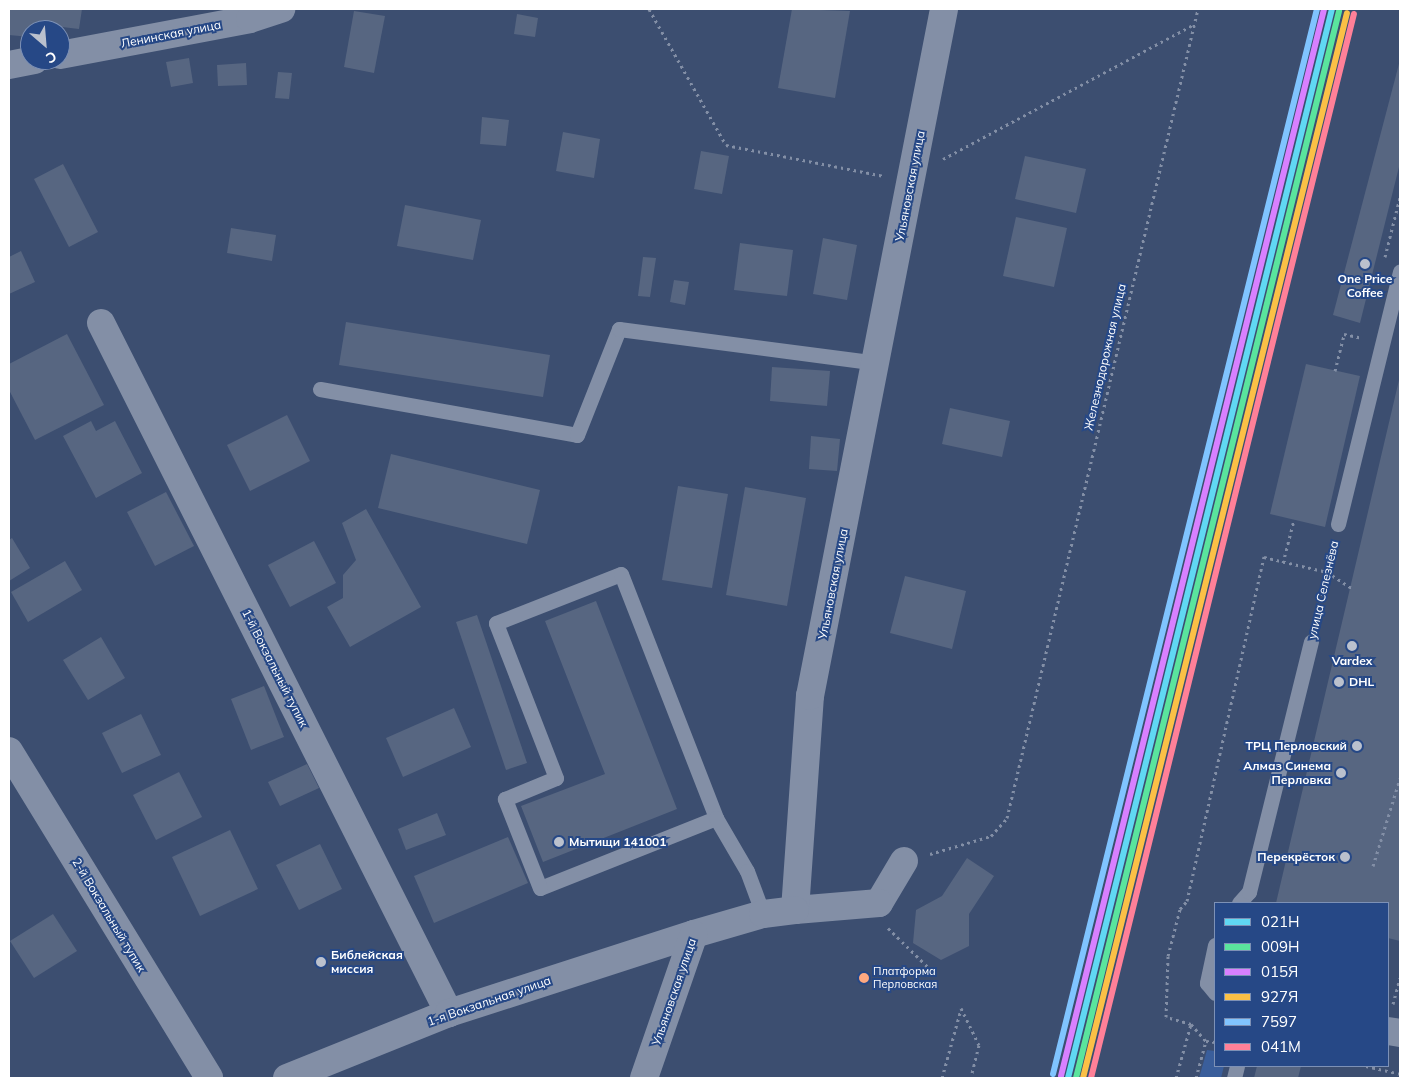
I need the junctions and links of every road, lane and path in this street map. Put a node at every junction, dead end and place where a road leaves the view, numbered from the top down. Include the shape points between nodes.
1 (281, 9) edge
2 (944, 9) edge
3 (1198, 9) edge
4 (70, 53) edge
5 (1400, 272) edge
6 (101, 323) dead end
7 (1340, 348) dead end
8 (876, 363) junction
9 (1335, 371) dead end
10 (320, 389) dead end
11 (1294, 520) dead end
12 (1338, 524) joint
13 (1283, 562) junction
14 (1326, 572) junction
15 (1353, 589) dead end
16 (1310, 642) joint
17 (9, 751) edge
18 (1400, 778) edge
19 (716, 818) junction
20 (904, 861) joint
21 (1373, 866) dead end
22 (1240, 902) edge
23 (879, 904) junction
24 (795, 910) junction
25 (763, 914) junction
26 (694, 934) junction
27 (1214, 950) edge
28 (928, 968) dead end
29 (1400, 978) edge
30 (1214, 992) edge
31 (448, 1013) junction
32 (1191, 1024) junction
33 (1393, 1026) edge
34 (1206, 1041) junction
35 (1214, 1042) edge
36 (1370, 1067) edge
37 (1400, 1074) edge
38 (209, 1078) edge
39 (287, 1078) edge
40 (644, 1078) edge
41 (942, 1078) edge
42 (971, 1078) edge
43 (1176, 1078) edge
44 (1196, 1078) edge

1 - 4 street, Ленинская улица via 250,19
2 - 8 street, Ульяновская улица
3 - 20 path, Железнодорожная улица via 1006,818 998,830 980,841
5 - 12 lane, улица Селезнёва
6 - 31 street, 1-й Вокзальный тупик
7 - 9 path
8 - 10 lane via 619,329 577,435
8 - 24 street, Ульяновская улица via 810,696
11 - 13 path
12 - 14 path, улица Селезнёва
13 - 14 path
13 - 32 path via 1264,557 1187,901 1180,909 1168,956 1166,1017
14 - 15 path
14 - 16 path, улица Селезнёва
16 - 22 lane, улица Селезнёва via 1249,892
17 - 38 street, 2-й Вокзальный тупик
18 - 21 path
19 - 19 lane via 621,574 496,623 556,778 505,799 540,888
19 - 25 lane via 747,871
20 - 23 street
23 - 24 street
23 - 28 path via 892,934
24 - 25 street, Ульяновская улица
25 - 26 street, Ульяновская улица
26 - 31 street, 1-я Вокзальная улица
26 - 40 street, Ульяновская улица
27 - 30 lane via 1207,983
29 - 33 path
31 - 39 street, 1-я Вокзальная улица
32 - 34 path
32 - 43 path
34 - 35 path
34 - 44 path
36 - 37 path
41 - 42 path via 961,1008 979,1045

